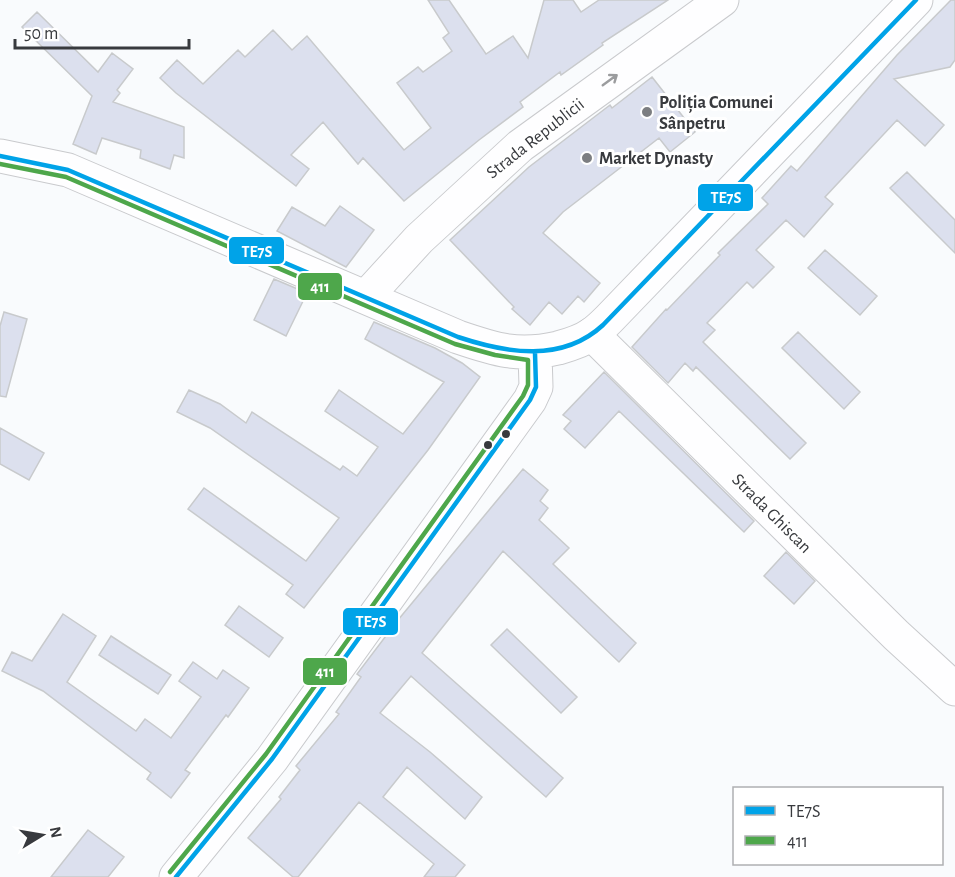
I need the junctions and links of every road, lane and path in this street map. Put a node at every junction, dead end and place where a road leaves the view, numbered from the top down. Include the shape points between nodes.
1 (722, 0) edge
2 (916, 0) edge
3 (2, 152) edge
4 (366, 297) junction
5 (592, 334) junction
6 (536, 353) junction
7 (955, 689) edge
8 (176, 877) edge

4 -> 1 main road, Strada Republicii via 435,223 520,146
2 - 5 main road
3 - 4 main road via 68,170
4 - 6 main road via 458,337 492,348
5 - 6 main road via 569,345
5 - 7 main road, Strada Ghiscan
6 - 8 main road via 536,387 530,400 272,759

